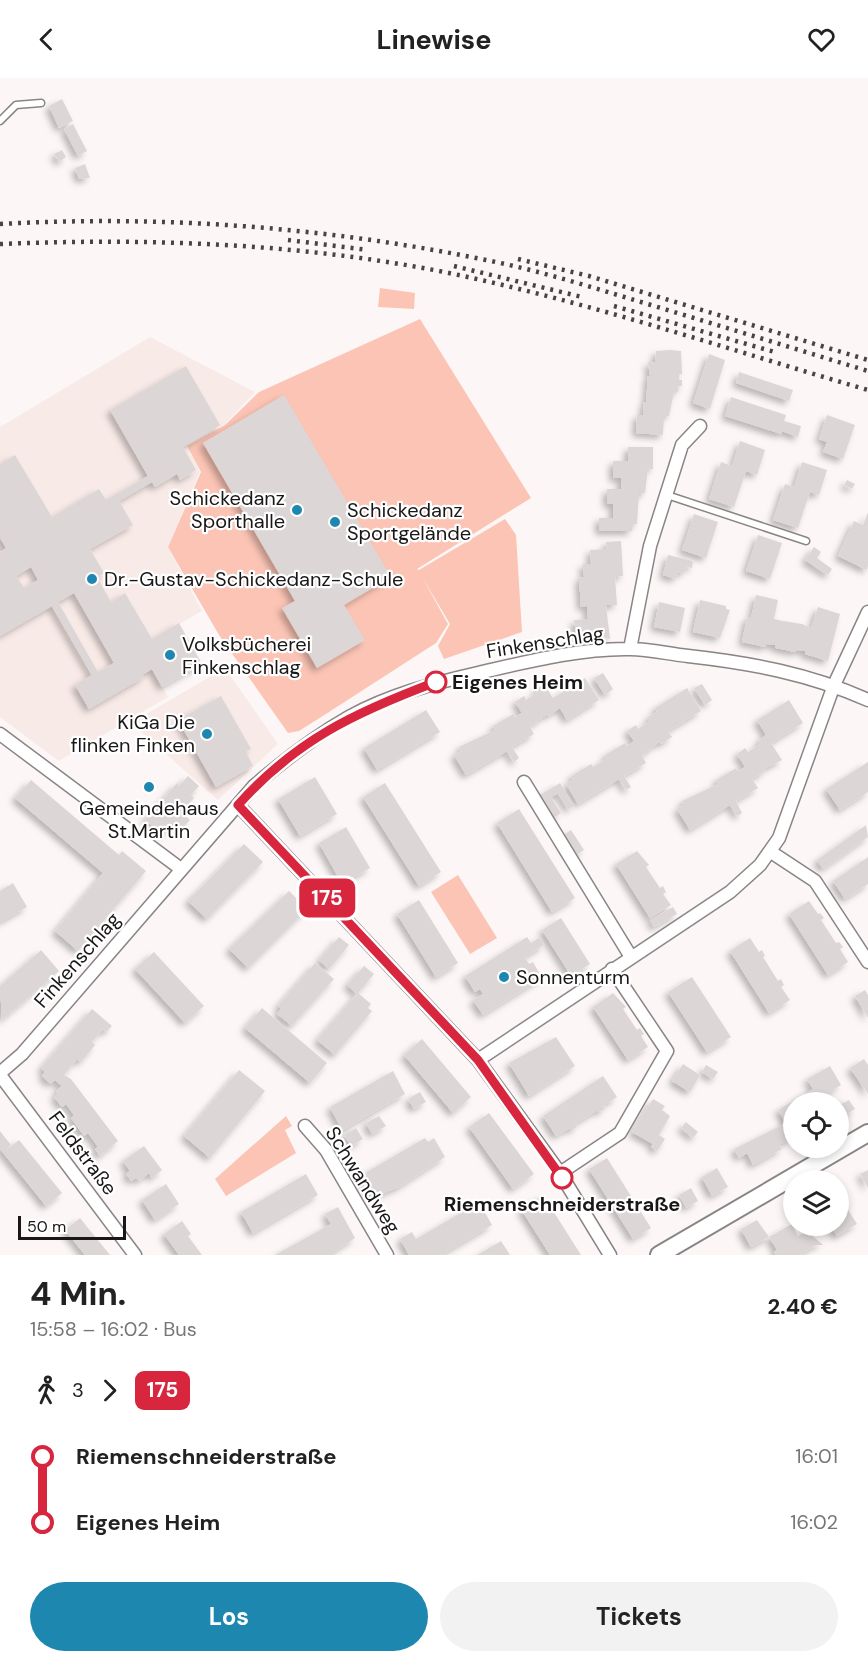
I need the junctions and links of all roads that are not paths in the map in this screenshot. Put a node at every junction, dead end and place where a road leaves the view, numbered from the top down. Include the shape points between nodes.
1 (41, 103) dead end
2 (0, 122) edge
3 (700, 426) dead end
4 (667, 495) junction
5 (806, 541) dead end
6 (868, 612) edge
7 (630, 649) junction
8 (834, 685) junction
9 (868, 700) edge
10 (0, 734) edge
11 (524, 782) dead end
12 (238, 805) junction
13 (771, 852) junction
14 (181, 869) junction
15 (866, 955) edge
16 (631, 957) junction
17 (612, 969) junction
18 (478, 1060) junction
19 (0, 1074) edge
20 (305, 1126) dead end
21 (868, 1133) edge
22 (560, 1173) junction
23 (135, 1255) edge
24 (387, 1255) edge
25 (610, 1255) edge
26 (659, 1255) edge

1 - 2 lane via 16,105
3 - 4 street via 682,445
4 - 5 lane
4 - 7 street via 650,546
6 - 8 street
7 - 8 street, Finkenschlag via 733,661
7 - 12 street, Finkenschlag via 539,660 436,682 386,700 351,716 293,752
8 - 9 street, Finkenschlag
8 - 13 street via 792,807
10 - 14 street
11 - 16 street
12 - 14 street, Finkenschlag
12 - 18 street
13 - 15 street via 815,881
13 - 16 street via 730,892
14 - 19 street, Finkenschlag via 37,1037
16 - 17 street
17 - 18 street
17 - 22 street via 667,1051 621,1132
18 - 22 street
19 - 23 street, Feldstraße
20 - 24 street, Schwandweg via 326,1150
21 - 26 street
22 - 25 street

